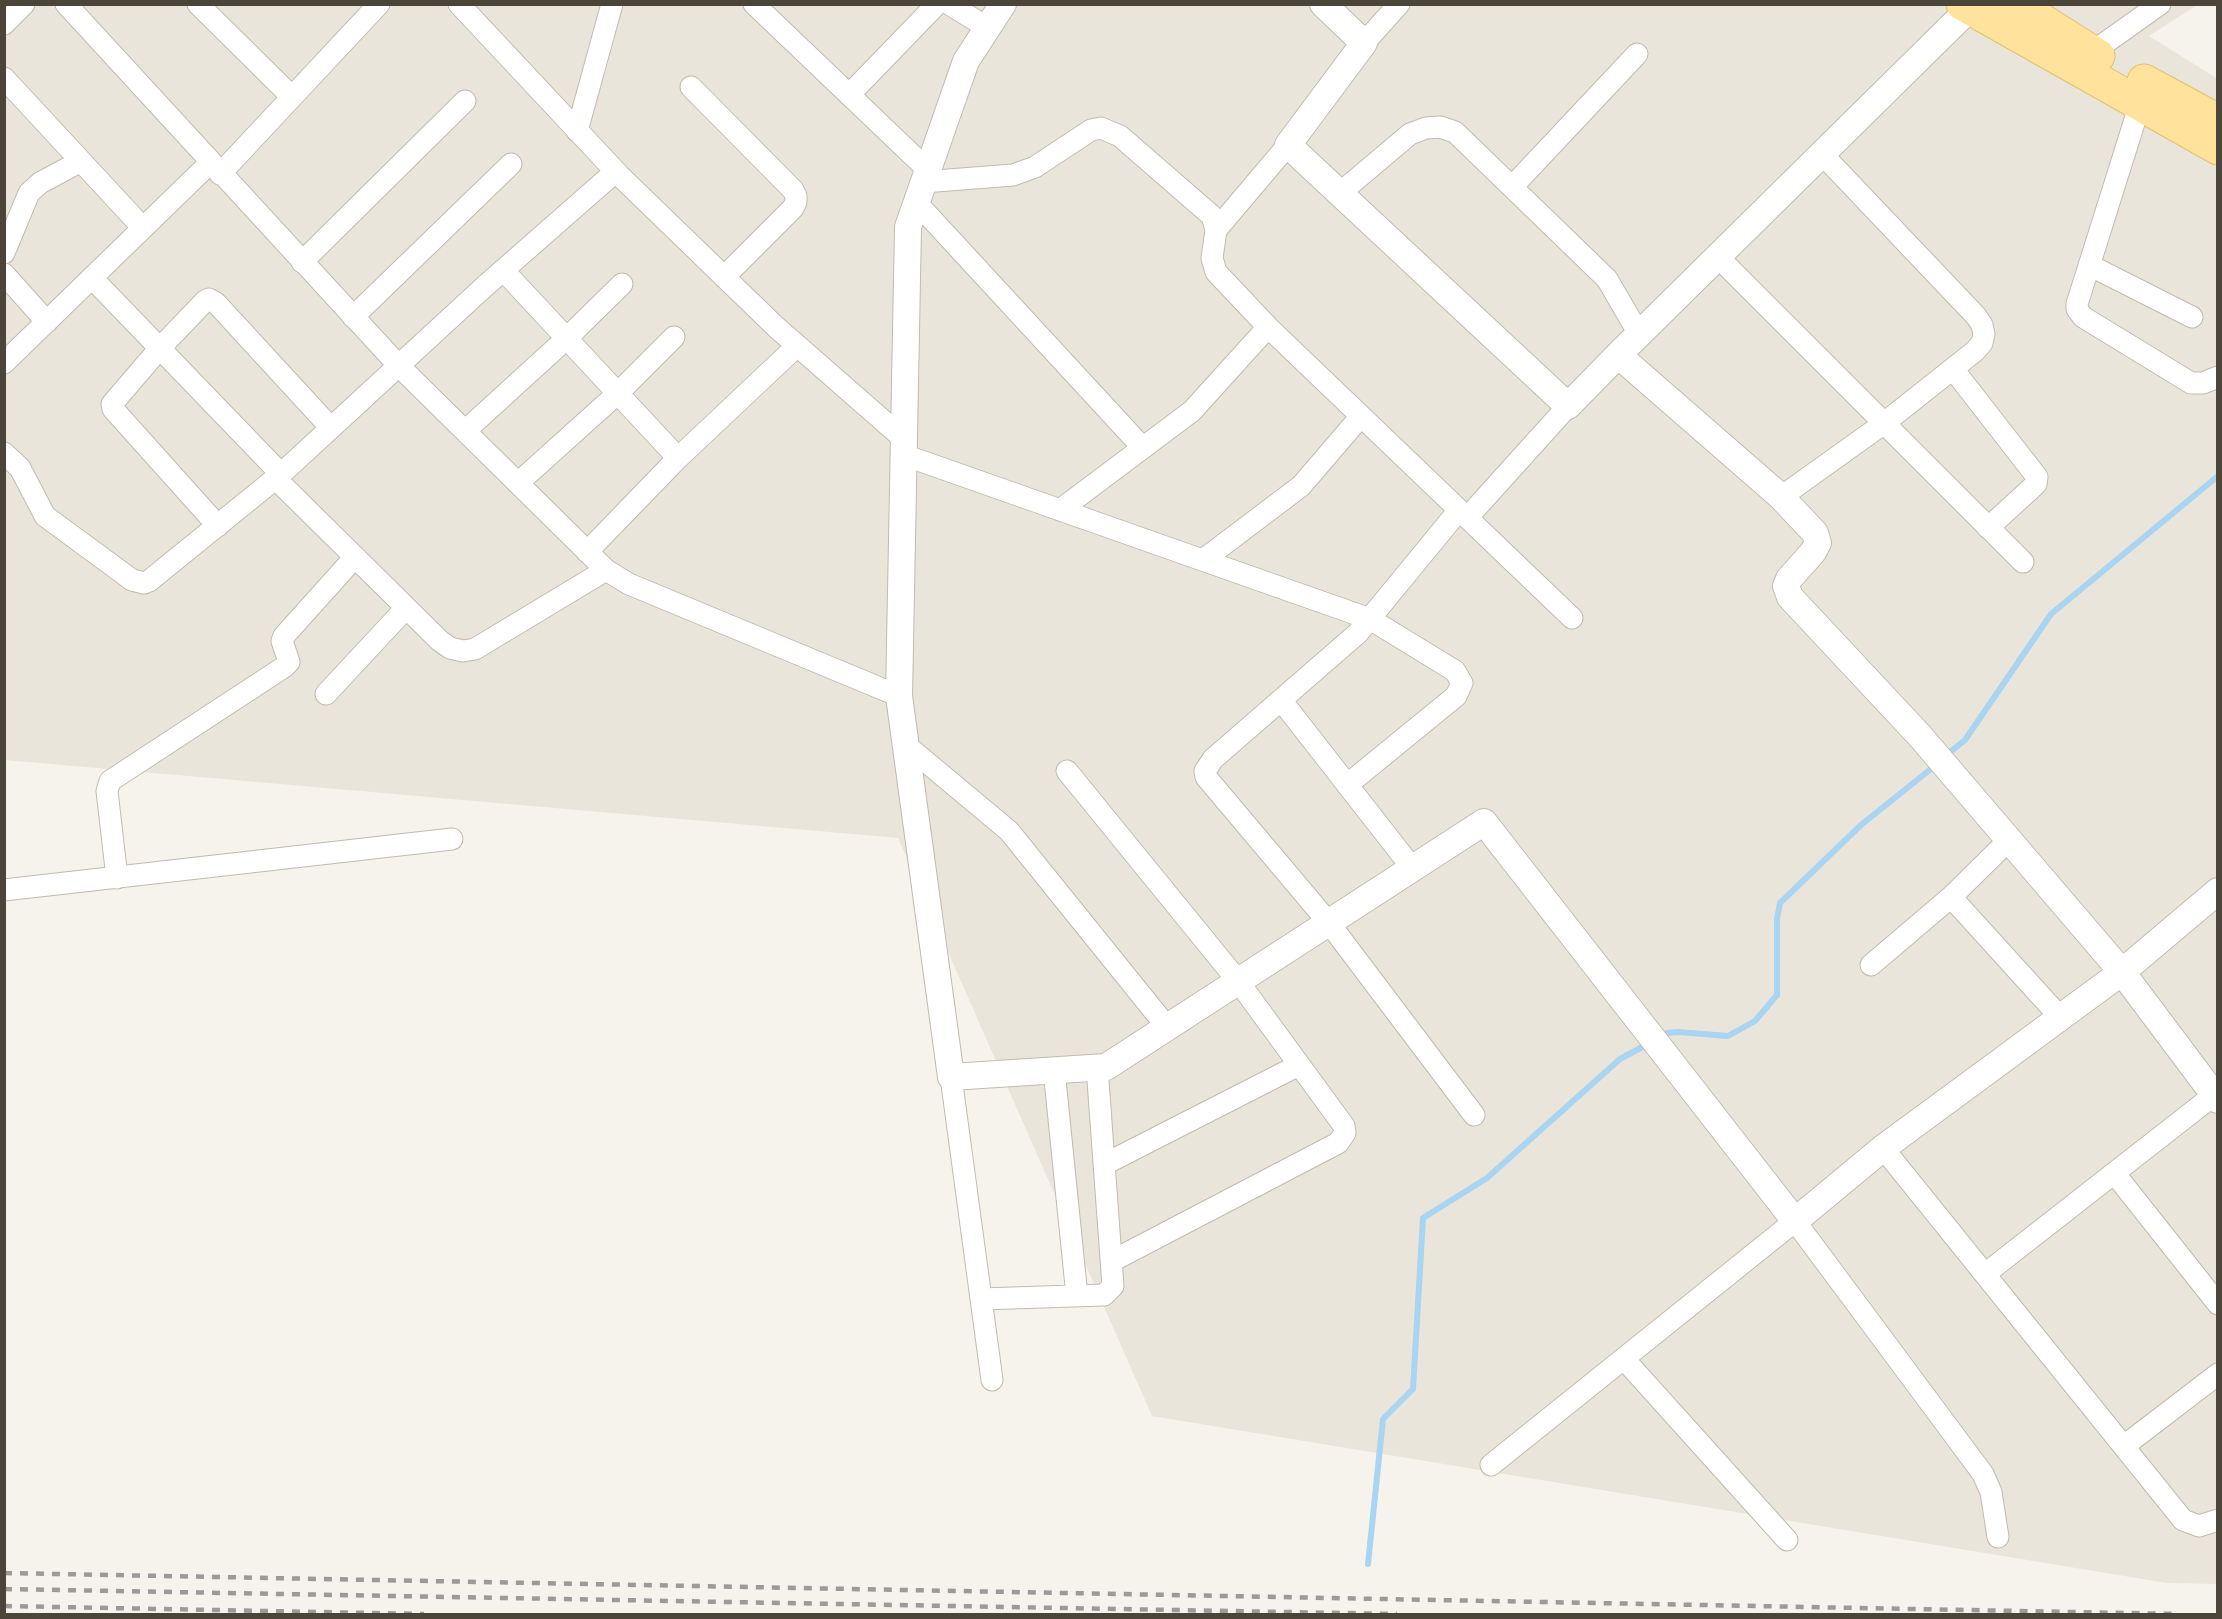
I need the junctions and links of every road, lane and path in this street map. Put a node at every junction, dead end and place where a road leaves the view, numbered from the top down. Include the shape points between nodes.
1 (24, 4) edge
2 (66, 4) edge
3 (198, 4) edge
4 (379, 4) edge
5 (459, 4) edge
6 (612, 4) edge
7 (754, 4) edge
8 (937, 4) edge
9 (949, 4) edge
10 (1003, 4) edge
11 (1323, 4) edge
12 (1400, 4) edge
13 (2016, 4) edge
14 (2160, 4) edge
15 (1967, 6) edge
16 (4, 24) edge
17 (988, 28) junction
18 (1364, 43) junction
19 (2091, 53) junction
20 (1637, 54) dead end
21 (4, 78) edge
22 (691, 87) dead end
23 (849, 95) junction
24 (292, 97) junction
25 (465, 101) dead end
26 (2140, 104) junction
27 (2217, 121) edge
28 (577, 131) junction
29 (1288, 145) junction
30 (2217, 148) edge
31 (1822, 154) junction
32 (81, 161) junction
33 (512, 164) dead end
34 (215, 168) junction
35 (615, 172) junction
36 (922, 185) junction
37 (1512, 187) junction
38 (1340, 193) junction
39 (143, 228) junction
40 (1216, 231) junction
41 (4, 254) edge
42 (1718, 257) junction
43 (302, 262) junction
44 (2089, 266) junction
45 (503, 270) junction
46 (4, 274) edge
47 (724, 277) junction
48 (92, 278) junction
49 (622, 284) dead end
50 (353, 317) junction
51 (2192, 317) dead end
52 (47, 322) junction
53 (1268, 327) junction
54 (1639, 334) junction
55 (674, 337) dead end
56 (567, 338) junction
57 (797, 346) junction
58 (160, 348) junction
59 (1618, 355) junction
60 (4, 363) edge
61 (399, 366) junction
62 (1953, 369) junction
63 (2217, 377) edge
64 (618, 393) junction
65 (1568, 406) junction
66 (1361, 416) junction
67 (1883, 424) junction
68 (331, 428) junction
69 (465, 431) junction
70 (904, 447) junction
71 (1143, 448) junction
72 (4, 453) edge
73 (678, 458) junction
74 (279, 476) junction
75 (518, 483) junction
76 (1780, 497) junction
77 (1060, 510) junction
78 (1463, 514) junction
79 (218, 526) junction
80 (1988, 528) junction
81 (587, 552) junction
82 (355, 557) junction
83 (1203, 560) junction
84 (2023, 562) dead end
85 (606, 570) junction
86 (406, 608) junction
87 (1572, 618) dead end
88 (1370, 619) junction
89 (326, 694) dead end
90 (899, 696) junction
91 (1281, 700) junction
92 (906, 745) junction
93 (1067, 771) dead end
94 (1347, 785) junction
95 (452, 839) dead end
96 (2009, 840) junction
97 (1413, 868) junction
98 (117, 878) junction
99 (4, 890) edge
100 (2217, 891) edge
101 (1951, 897) junction
102 (1329, 923) junction
103 (1871, 965) dead end
104 (2122, 972) junction
105 (1238, 981) junction
106 (2060, 1017) junction
107 (1167, 1027) junction
108 (1299, 1065) junction
109 (1097, 1067) junction
110 (1054, 1070) junction
111 (951, 1077) junction
112 (2214, 1092) edge
113 (1474, 1115) dead end
114 (1883, 1148) junction
115 (1105, 1164) junction
116 (2115, 1174) junction
117 (1795, 1221) junction
118 (1112, 1261) junction
119 (1985, 1274) junction
120 (1077, 1296) junction
121 (981, 1299) junction
122 (2217, 1304) edge
123 (1624, 1359) junction
124 (2217, 1374) edge
125 (992, 1380) dead end
126 (2124, 1446) junction
127 (1491, 1465) dead end
128 (2217, 1520) edge
129 (1998, 1537) dead end
130 (1787, 1540) dead end

1 - 16 street
2 - 34 street
3 - 24 street
4 - 24 street
5 - 28 street
6 - 28 street
7 - 23 street
8 - 23 street
9 - 17 street
10 - 17 street
11 - 18 street
12 - 18 street
13 - 19 main road
14 - 19 street
15 - 26 main road
15 - 31 street
17 - 36 street via 966,62
18 - 29 street
19 - 27 main road
20 - 37 street
21 - 32 street
22 - 47 street via 796,196 793,208
23 - 36 street
24 - 34 street
25 - 43 street
26 - 30 main road
26 - 44 street
28 - 35 street
29 - 38 street
29 - 40 street
31 - 42 street
31 - 62 street via 1982,325 1982,343
32 - 39 street
32 - 41 street via 29,193
33 - 50 street
34 - 39 street
34 - 43 street
35 - 45 street
35 - 47 street
36 - 40 street via 1023,172 1091,130 1101,128 1120,136 1212,216
36 - 70 street via 908,227
36 - 71 street
37 - 38 street via 1455,132 1440,127 1410,135
37 - 54 street via 1607,279
38 - 65 street
39 - 48 street
40 - 53 street via 1212,265
42 - 54 street
42 - 67 street
43 - 50 street
44 - 51 street
44 - 63 street via 2077,304 2083,317 2191,383
45 - 56 street
45 - 61 street
46 - 52 street
47 - 57 street
48 - 52 street
48 - 58 street
49 - 56 street
50 - 61 street
52 - 60 street
53 - 66 street
53 - 71 street via 1192,411
54 - 59 street
55 - 64 street
56 - 64 street
56 - 69 street
57 - 70 street
57 - 73 street
58 - 68 street via 205,301 213,300
58 - 74 street
58 - 79 street via 114,400 113,409
59 - 65 street
59 - 76 street
61 - 68 street
61 - 69 street
62 - 67 street
62 - 80 street via 2037,477 2036,484
64 - 73 street
64 - 75 street
65 - 78 street
66 - 78 street
66 - 83 street via 1301,486
67 - 76 street
67 - 80 street
68 - 74 street
69 - 75 street
70 - 77 street
70 - 90 street
71 - 77 street
72 - 79 street via 20,468 45,516 138,582 155,578
73 - 81 street
74 - 79 street
74 - 82 street
75 - 81 street
76 - 96 street via 1815,533 1818,543 1789,579 1786,586 1790,597 1920,736
77 - 83 street
78 - 87 street
78 - 88 street
80 - 84 street
81 - 85 street
82 - 86 street
82 - 98 street via 284,636 289,662 284,667 110,781 107,791
83 - 88 street
85 - 86 street via 475,649 450,648
85 - 90 street via 629,584
86 - 89 street
88 - 91 street
88 - 94 street via 1455,671 1462,683 1455,696
90 - 92 street
91 - 94 street
91 - 102 street via 1213,759 1205,771 1206,777
92 - 107 street via 1010,831
92 - 111 street
93 - 105 street
94 - 97 street
95 - 98 street
96 - 101 street
96 - 104 street
97 - 102 street
97 - 117 street via 1484,822
98 - 99 street
100 - 104 street
101 - 103 street
101 - 106 street
102 - 105 street
102 - 113 street
104 - 106 street
104 - 112 street
105 - 107 street
105 - 108 street
106 - 114 street
107 - 109 street via 1106,1067
108 - 115 street
108 - 118 street via 1344,1126 1345,1133 1338,1143
109 - 110 street
109 - 115 street
110 - 111 street
110 - 120 street
111 - 121 street
112 - 116 street
114 - 117 street
114 - 119 street
115 - 118 street
116 - 119 street
116 - 122 street
117 - 123 street
117 - 129 street via 1983,1474 1992,1492
118 - 120 street via 1113,1286 1109,1291
119 - 126 street
120 - 121 street
121 - 125 street
123 - 127 street
123 - 130 street
124 - 126 street
126 - 128 street via 2183,1520 2199,1526

